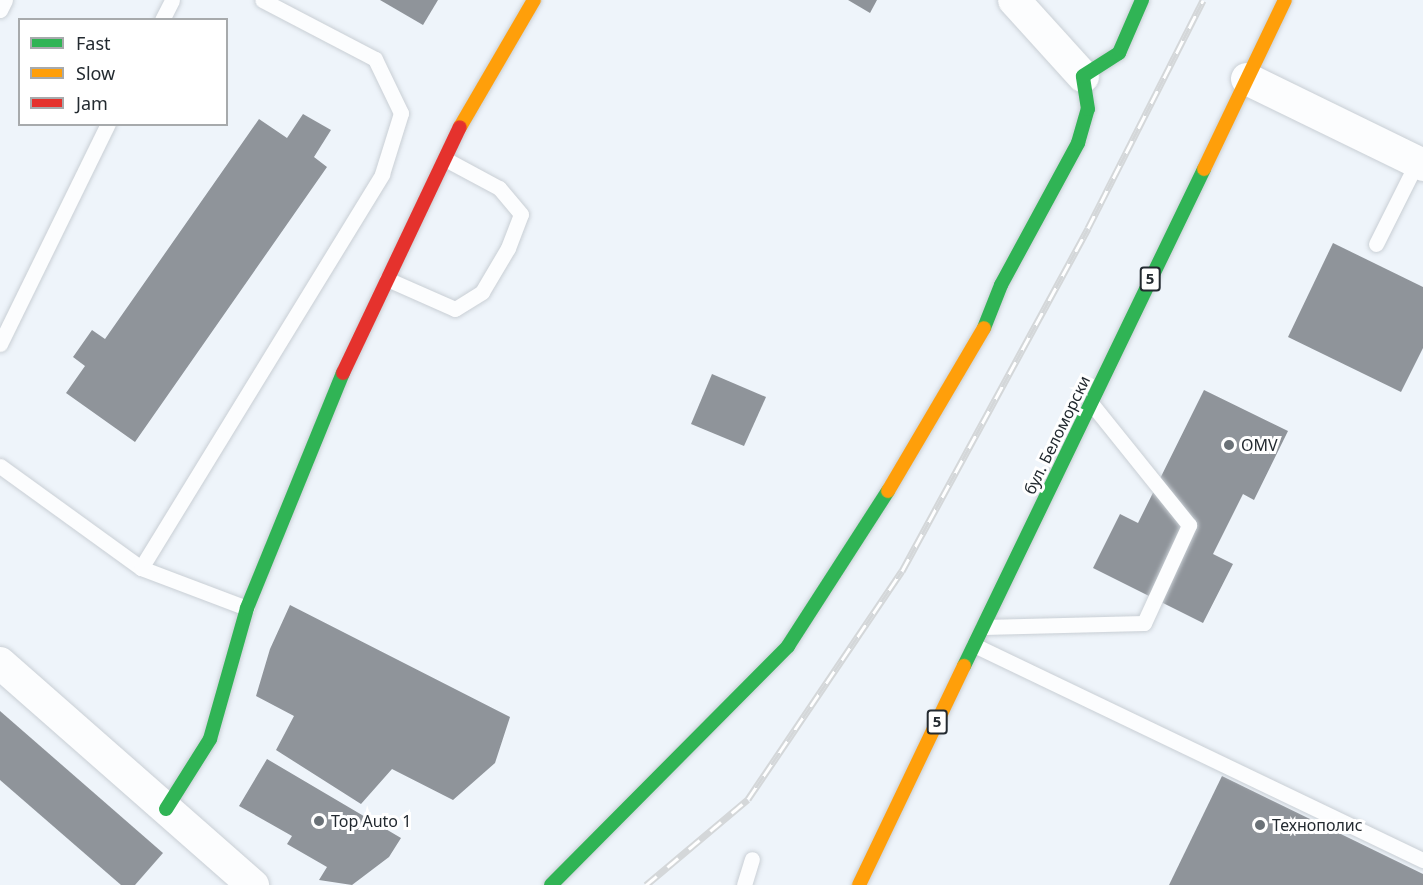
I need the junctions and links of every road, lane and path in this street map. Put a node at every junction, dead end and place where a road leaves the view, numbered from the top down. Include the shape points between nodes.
1 (5, 0) edge
2 (172, 0) edge
3 (262, 0) edge
4 (534, 0) edge
5 (1014, 0) edge
6 (1142, 0) edge
7 (1285, 0) edge
8 (0, 10) edge
9 (163, 18) edge
10 (1083, 76) junction
11 (1246, 79) junction
12 (107, 126) edge
13 (445, 159) junction
14 (1420, 163) edge
15 (1376, 244) dead end
16 (387, 279) junction
17 (0, 344) edge
18 (1091, 402) junction
19 (0, 466) edge
20 (141, 568) junction
21 (247, 608) junction
22 (983, 627) junction
23 (974, 645) junction
24 (0, 663) edge
25 (166, 809) junction
26 (752, 859) dead end
27 (1423, 860) edge
28 (253, 885) edge
29 (550, 885) edge
30 (744, 885) edge
31 (859, 885) edge

1 - 8 lane
2 - 9 lane
3 - 20 lane via 375,59 401,113 382,174
4 - 13 street via 473,101
5 - 10 street
6 - 10 street via 1119,53
7 - 11 street, бул. Беломорски / 5
10 - 29 street via 1088,109 1078,143 1000,285 979,341 843,567 788,646
11 - 14 street
11 - 18 street, бул. Беломорски / 5
12 - 17 lane
13 - 16 street
13 - 16 lane via 500,188 521,214 508,248 482,292 455,309
14 - 15 lane
16 - 21 street via 348,361
18 - 22 street, бул. Беломорски / 5
18 - 22 lane via 1190,525 1144,623
19 - 20 lane
20 - 21 lane
21 - 25 street via 210,739
22 - 23 street, бул. Беломорски / 5
23 - 27 lane
23 - 31 street, бул. Беломорски / 5
24 - 25 street
25 - 28 street
26 - 30 lane

